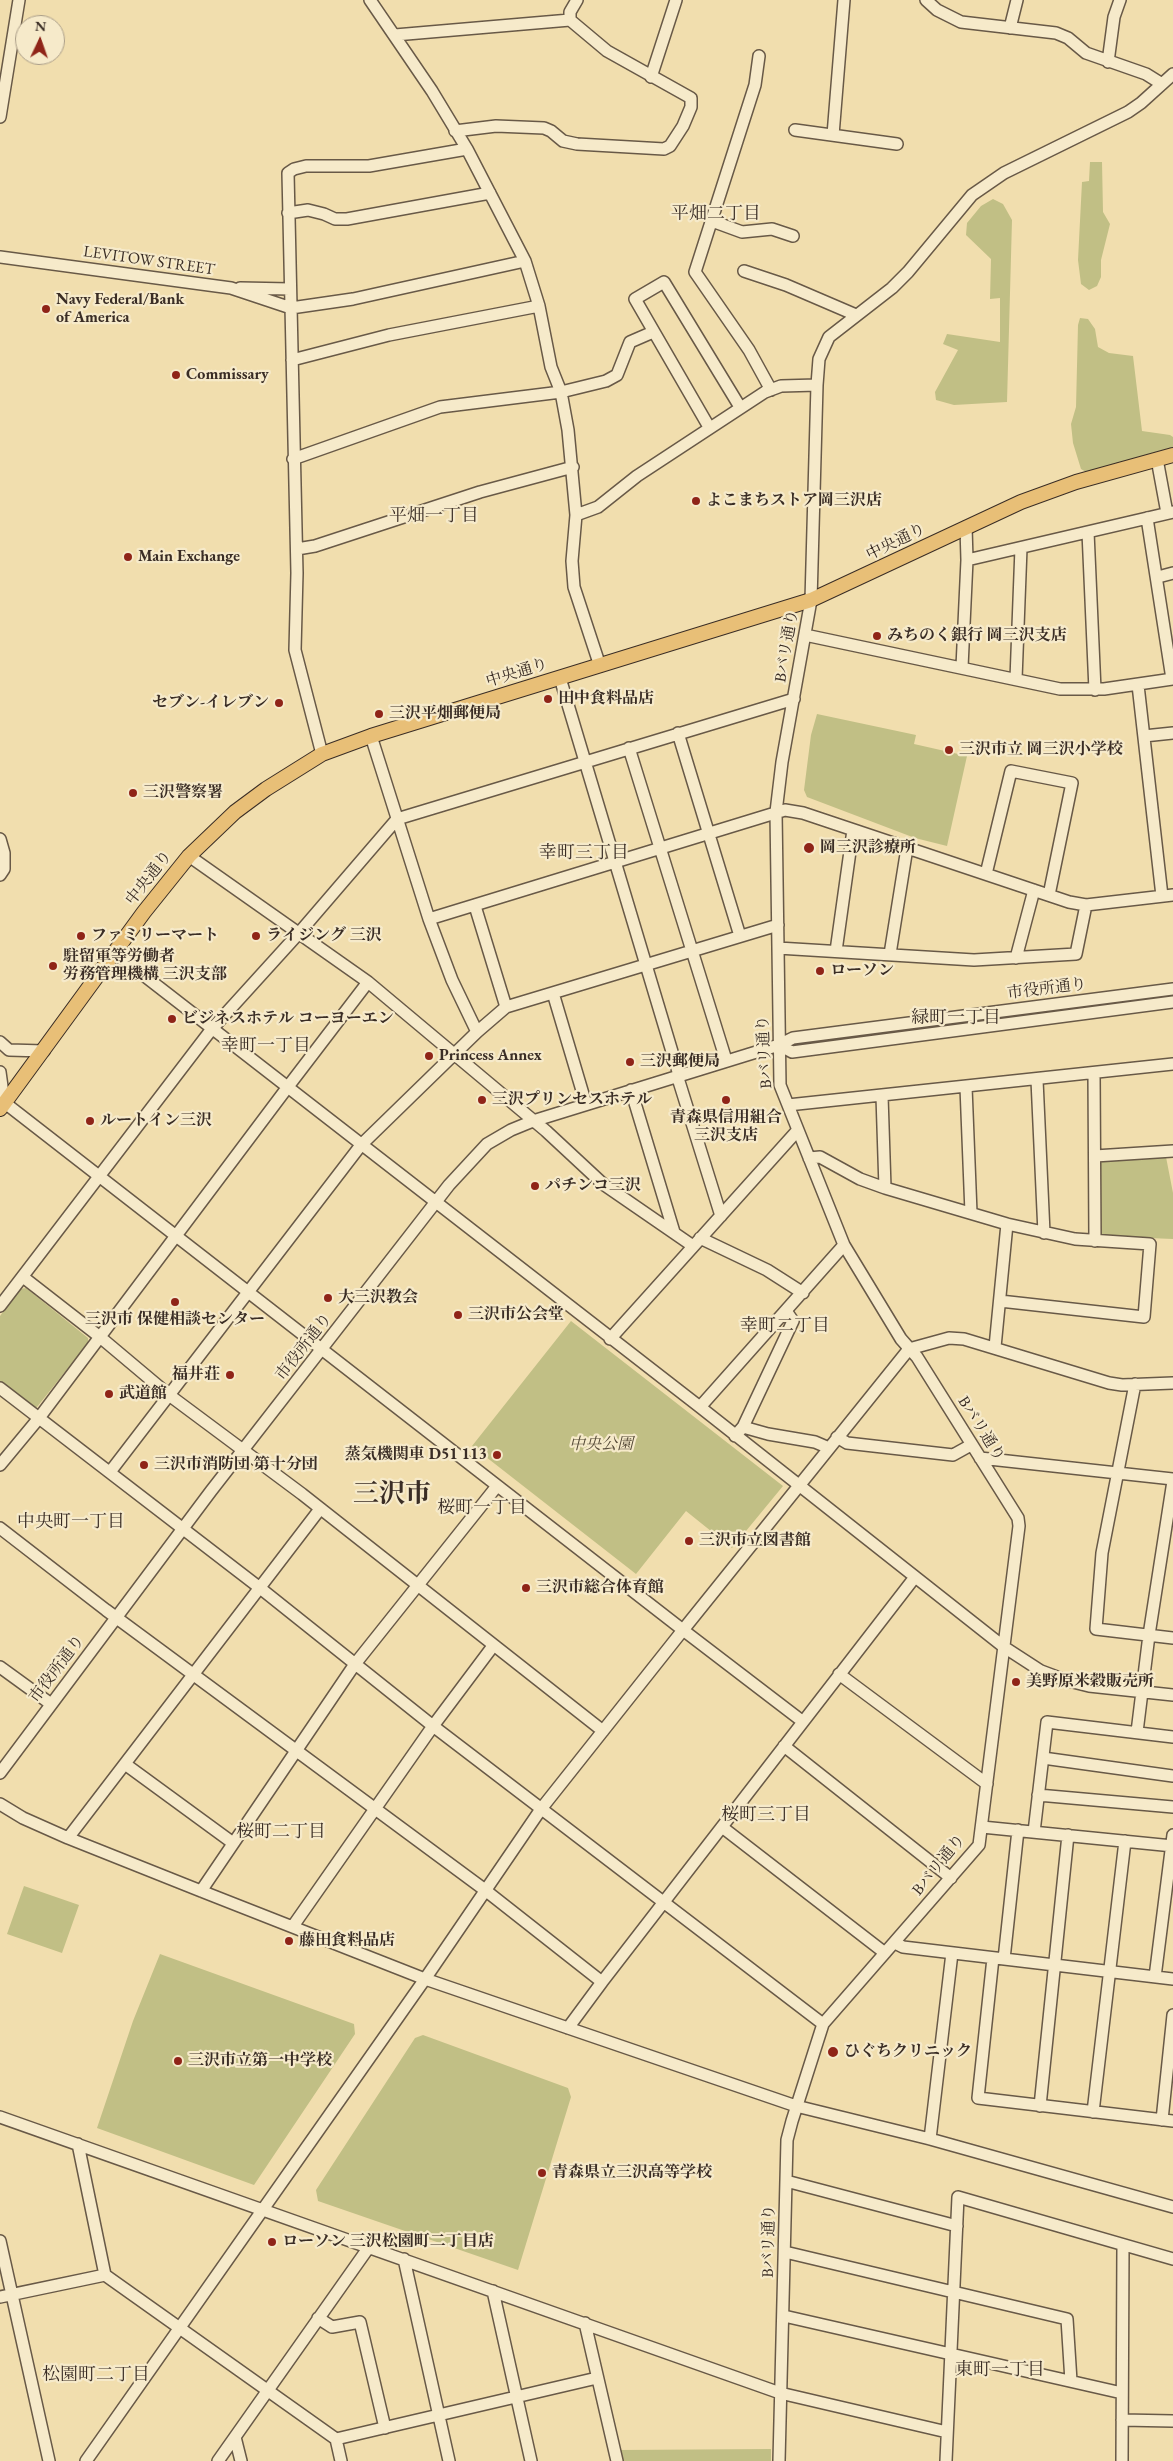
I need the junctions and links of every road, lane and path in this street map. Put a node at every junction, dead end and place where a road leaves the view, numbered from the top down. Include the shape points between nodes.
1 (19, 0) edge
2 (370, 0) edge
3 (577, 0) edge
4 (676, 0) edge
5 (844, 0) edge
6 (926, 0) edge
7 (1017, 0) edge
8 (1120, 0) edge
9 (570, 20) junction
10 (1010, 28) junction
11 (395, 35) junction
12 (758, 56) dead end
13 (1108, 62) junction
14 (1173, 74) edge
15 (651, 77) junction
16 (1162, 84) junction
17 (0, 117) edge
18 (795, 130) dead end
19 (455, 131) junction
20 (833, 135) junction
21 (897, 144) dead end
22 (467, 149) junction
23 (490, 192) junction
24 (288, 214) junction
25 (712, 221) junction
26 (793, 236) dead end
27 (0, 257) edge
28 (525, 261) junction
29 (744, 271) dead end
30 (231, 288) junction
31 (290, 289) junction
32 (538, 306) junction
33 (291, 308) junction
34 (856, 315) junction
35 (653, 332) junction
36 (292, 360) junction
37 (817, 385) junction
38 (771, 390) junction
39 (561, 392) junction
40 (740, 406) junction
41 (709, 427) junction
42 (1173, 455) edge
43 (293, 459) junction
44 (1156, 459) junction
45 (572, 467) junction
46 (1170, 513) edge
47 (576, 515) junction
48 (1147, 518) junction
49 (966, 527) junction
50 (1088, 532) junction
51 (1021, 548) junction
52 (297, 549) junction
53 (967, 560) junction
54 (1173, 573) edge
55 (1158, 577) junction
56 (811, 600) junction
57 (805, 635) junction
58 (600, 666) junction
59 (962, 667) junction
60 (560, 678) junction
61 (1016, 679) junction
62 (1173, 679) edge
63 (1138, 685) junction
64 (1095, 690) junction
65 (794, 699) junction
66 (678, 733) junction
67 (1173, 733) edge
68 (372, 736) junction
69 (1144, 736) junction
70 (629, 748) junction
71 (322, 754) junction
72 (585, 761) junction
73 (776, 812) junction
74 (397, 819) junction
75 (853, 830) junction
76 (709, 834) junction
77 (0, 838) edge
78 (907, 848) junction
79 (660, 849) junction
80 (189, 856) junction
81 (615, 863) junction
82 (986, 874) junction
83 (0, 875) edge
84 (1034, 890) junction
85 (1048, 895) junction
86 (1168, 896) edge
87 (1086, 905) junction
88 (475, 906) junction
89 (428, 919) junction
90 (778, 925) junction
91 (299, 933) junction
92 (740, 936) junction
93 (778, 948) junction
94 (691, 950) junction
95 (836, 951) junction
96 (115, 953) junction
97 (890, 954) junction
98 (1016, 958) junction
99 (645, 964) junction
100 (368, 982) junction
101 (1173, 989) edge
102 (553, 993) junction
103 (1173, 1002) edge
104 (506, 1007) junction
105 (212, 1030) junction
106 (477, 1032) junction
107 (0, 1042) edge
108 (779, 1045) junction
109 (44, 1051) junction
110 (454, 1054) junction
111 (726, 1060) junction
112 (1173, 1064) edge
113 (0, 1072) edge
114 (1094, 1073) junction
115 (678, 1075) junction
116 (1037, 1080) junction
117 (966, 1087) junction
118 (286, 1088) junction
119 (630, 1090) junction
120 (882, 1096) junction
121 (2, 1101) edge
122 (586, 1104) junction
123 (788, 1105) junction
124 (533, 1121) junction
125 (797, 1132) junction
126 (361, 1145) junction
127 (1173, 1151) edge
128 (1095, 1156) junction
129 (809, 1158) junction
130 (100, 1176) junction
131 (884, 1188) junction
132 (436, 1203) junction
133 (971, 1214) junction
134 (721, 1216) junction
135 (1007, 1224) junction
136 (674, 1232) junction
137 (1044, 1233) junction
138 (176, 1235) junction
139 (1096, 1241) junction
140 (697, 1242) junction
141 (844, 1246) junction
142 (23, 1277) junction
143 (249, 1292) junction
144 (803, 1293) junction
145 (1000, 1301) junction
146 (0, 1306) edge
147 (786, 1311) junction
148 (100, 1337) junction
149 (610, 1339) junction
150 (995, 1347) junction
151 (909, 1349) junction
152 (322, 1350) junction
153 (1173, 1383) edge
154 (1135, 1384) junction
155 (0, 1388) edge
156 (169, 1395) junction
157 (700, 1407) junction
158 (39, 1418) junction
159 (739, 1431) junction
160 (837, 1437) junction
161 (971, 1445) junction
162 (829, 1448) junction
163 (244, 1450) junction
164 (980, 1458) junction
165 (0, 1465) edge
166 (110, 1472) junction
167 (1118, 1473) junction
168 (1173, 1480) edge
169 (497, 1486) junction
170 (798, 1487) junction
171 (320, 1509) junction
172 (0, 1528) edge
173 (183, 1530) junction
174 (914, 1577) junction
175 (416, 1585) junction
176 (260, 1588) junction
177 (117, 1617) junction
178 (683, 1630) junction
179 (1149, 1635) junction
180 (1173, 1638) edge
181 (493, 1646) junction
182 (1004, 1647) junction
183 (355, 1664) junction
184 (0, 1667) edge
185 (194, 1674) junction
186 (839, 1674) junction
187 (1141, 1692) junction
188 (1173, 1695) edge
189 (50, 1704) junction
190 (802, 1721) junction
191 (433, 1726) junction
192 (603, 1731) junction
193 (1137, 1732) junction
194 (1173, 1737) edge
195 (784, 1746) junction
196 (296, 1750) junction
197 (1043, 1758) junction
198 (125, 1764) junction
199 (0, 1773) edge
200 (1173, 1776) edge
201 (987, 1784) junction
202 (1038, 1795) junction
203 (0, 1804) edge
204 (1173, 1807) edge
205 (375, 1808) junction
206 (541, 1810) junction
207 (722, 1827) junction
208 (982, 1827) junction
209 (1018, 1830) junction
210 (1034, 1832) junction
211 (1068, 1836) junction
212 (68, 1838) junction
213 (1125, 1841) junction
214 (1173, 1842) edge
215 (233, 1843) junction
216 (951, 1878) junction
217 (485, 1890) junction
218 (201, 1891) junction
219 (665, 1902) junction
220 (292, 1926) junction
221 (895, 1943) junction
222 (886, 1953) junction
223 (952, 1953) junction
224 (998, 1958) junction
225 (1056, 1965) junction
226 (1110, 1971) junction
227 (1155, 1977) junction
228 (425, 1979) junction
229 (1173, 1979) edge
230 (602, 1982) junction
231 (1173, 2014) edge
232 (823, 2024) junction
233 (568, 2028) junction
234 (796, 2106) junction
235 (1040, 2106) junction
236 (1093, 2112) junction
237 (0, 2117) edge
238 (1167, 2120) edge
239 (930, 2139) junction
240 (78, 2144) junction
241 (786, 2181) junction
242 (1173, 2207) edge
243 (263, 2210) junction
244 (957, 2226) junction
245 (0, 2241) edge
246 (1124, 2245) junction
247 (369, 2247) junction
248 (785, 2252) junction
249 (1173, 2259) edge
250 (404, 2260) junction
251 (105, 2274) junction
252 (493, 2291) junction
253 (952, 2292) junction
254 (6, 2296) edge
255 (784, 2316) junction
256 (318, 2318) junction
257 (585, 2323) junction
258 (179, 2328) junction
259 (950, 2354) junction
260 (596, 2378) junction
261 (1071, 2381) junction
262 (267, 2391) junction
263 (780, 2392) junction
264 (1122, 2393) junction
265 (516, 2398) junction
266 (438, 2415) junction
267 (1122, 2420) junction
268 (1173, 2421) edge
269 (385, 2428) junction
270 (947, 2432) junction
271 (235, 2437) junction
272 (336, 2439) junction
273 (48, 2461) edge
274 (86, 2461) edge
275 (218, 2461) edge
276 (241, 2461) edge
277 (341, 2461) edge
278 (449, 2461) edge
279 (531, 2461) edge
280 (617, 2461) edge
281 (779, 2461) edge
282 (946, 2461) edge
283 (1122, 2461) edge

1 - 17 street
2 - 11 street
3 - 9 street via 570,12
4 - 15 street
5 - 20 street
6 - 10 street via 937,10 961,22
7 - 10 street
8 - 13 street via 1114,17
9 - 11 street
9 - 15 street via 607,51
10 - 13 street via 1056,33 1086,53
11 - 19 street
12 - 25 street via 755,85
13 - 16 street via 1146,74
14 - 16 street, Bバリ通り
15 - 19 street via 691,98 683,126 670,146 664,149 576,144 563,141 544,128 496,126
16 - 34 street, Bバリ通り via 1128,112 1004,173 972,195 908,272
18 - 20 street
19 - 22 street
20 - 21 street
22 - 23 street
22 - 24 street via 375,165 319,165 294,169 287,178
23 - 24 street via 348,219 335,219 308,210
23 - 28 street
24 - 31 street
25 - 26 street via 742,232 772,230
25 - 38 street via 695,272 749,350
27 - 30 street, LEVITOW STREET
28 - 32 street
28 - 33 street via 353,299
29 - 34 street
30 - 31 street
30 - 33 street, LEVITOW STREET
31 - 33 street
32 - 36 street via 389,335
32 - 39 street via 551,367
33 - 36 street
34 - 37 street, Bバリ通り via 829,337 823,347
35 - 39 street via 630,342 617,374 606,381
35 - 40 street via 636,299 664,282
35 - 41 street
36 - 43 street
37 - 38 street via 798,384
37 - 56 street, Bバリ通り
38 - 40 street
39 - 43 street via 440,407
39 - 45 street
40 - 41 street
41 - 47 street via 598,507
42 - 44 main road, 中央通り
43 - 52 street
44 - 46 street
44 - 49 main road, 中央通り via 1067,485
45 - 47 street
45 - 52 street
46 - 48 street
47 - 58 street via 572,561 574,587
48 - 50 street
48 - 55 street
49 - 53 street
49 - 56 main road, 中央通り
50 - 51 street
50 - 64 street
51 - 53 street
51 - 61 street
52 - 71 street via 295,650
53 - 59 street
54 - 55 street
55 - 62 street
56 - 57 street, Bバリ通り
56 - 58 main road, 中央通り
57 - 59 street
57 - 65 street, Bバリ通り
58 - 60 main road, 中央通り
59 - 61 street
60 - 68 main road, 中央通り
60 - 72 street
61 - 64 street via 1060,689
62 - 63 street
63 - 64 street
63 - 69 street
65 - 66 street
65 - 73 street, Bバリ通り
66 - 70 street
66 - 76 street
67 - 69 street
68 - 71 main road, 中央通り
68 - 74 street
69 - 86 street
70 - 72 street
70 - 79 street
71 - 80 main road, 中央通り via 235,812
72 - 74 street
72 - 81 street
73 - 75 street via 803,813
73 - 76 street
73 - 90 street, Bバリ通り
74 - 89 street
74 - 91 street
75 - 78 street
75 - 95 street
76 - 79 street
76 - 92 street
77 - 83 street via 4,853 4,869
78 - 82 street
78 - 97 street
79 - 81 street
79 - 94 street
80 - 91 street
80 - 96 main road, 中央通り
81 - 88 street
81 - 99 street
82 - 84 street
82 - 85 street via 1011,771 1072,783
84 - 85 street
84 - 98 street
85 - 87 street
86 - 87 street
87 - 98 street via 1076,954
88 - 89 street
88 - 104 street
89 - 106 street
90 - 92 street
90 - 93 street, Bバリ通り
91 - 100 street
91 - 105 street
92 - 94 street
93 - 95 street
93 - 108 street, Bバリ通り
94 - 99 street
94 - 111 street
95 - 97 street
96 - 105 street
96 - 109 main road, 中央通り
97 - 98 street via 967,959
99 - 102 street
99 - 115 street
100 - 110 street
100 - 118 street
101 - 108 street, 市役所通り via 793,1038
102 - 104 street
102 - 122 street
103 - 108 street, 市役所通り via 792,1052
104 - 106 street
105 - 118 street
105 - 130 street
106 - 110 street
107 - 109 street via 9,1050
108 - 111 street, 市役所通り
108 - 123 street, Bバリ通り via 780,1085
109 - 121 main road, 中央通り
110 - 124 street
110 - 126 street
111 - 115 street, 市役所通り
112 - 114 street
113 - 121 street
114 - 116 street
114 - 128 street
115 - 119 street, 市役所通り
115 - 134 street
116 - 117 street
116 - 137 street
117 - 120 street
117 - 133 street
118 - 126 street
118 - 138 street
119 - 122 street, 市役所通り
119 - 136 street
120 - 123 street
120 - 131 street
121 - 130 street
122 - 124 street, 市役所通り
123 - 125 street, Bバリ通り
124 - 132 street, 市役所通り via 487,1144
124 - 136 street via 603,1184
125 - 129 street, Bバリ通り
125 - 134 street
126 - 132 street
126 - 143 street
127 - 128 street
128 - 139 street
129 - 131 street via 820,1157
129 - 141 street, Bバリ通り
130 - 138 street
130 - 142 street
131 - 133 street
132 - 149 street
132 - 152 street, 市役所通り
133 - 135 street
134 - 140 street
135 - 137 street
135 - 145 street
136 - 140 street
137 - 139 street
138 - 143 street
138 - 148 street
139 - 145 street via 1150,1244 1144,1317
140 - 144 street via 767,1270
140 - 149 street
141 - 144 street
141 - 151 street, Bバリ通り
142 - 146 street
142 - 148 street
143 - 152 street
143 - 156 street
144 - 147 street
145 - 150 street
147 - 157 street
147 - 159 street via 793,1321
148 - 156 street
148 - 158 street
149 - 157 street
150 - 151 street via 949,1338
150 - 154 street via 1109,1383
151 - 160 street
151 - 161 street, Bバリ通り
152 - 163 street, 市役所通り
152 - 169 street
153 - 154 street
154 - 167 street
155 - 158 street
156 - 163 street
156 - 166 street
157 - 159 street
158 - 165 street
158 - 166 street
159 - 162 street via 816,1442
159 - 170 street
160 - 161 street via 847,1443 953,1455
160 - 162 street
161 - 164 street, Bバリ通り
162 - 170 street
163 - 171 street
163 - 173 street, 市役所通り
164 - 167 street
164 - 182 street, Bバリ通り via 1018,1518
166 - 173 street
167 - 168 street
167 - 179 street via 1102,1553 1096,1629
168 - 179 street
169 - 175 street
169 - 178 street
170 - 174 street
170 - 178 street
171 - 175 street
171 - 176 street
172 - 177 street
173 - 176 street
173 - 177 street, 市役所通り
174 - 182 street
174 - 186 street
175 - 181 street
175 - 183 street
176 - 183 street
176 - 185 street
177 - 185 street
177 - 189 street, 市役所通り
178 - 190 street
178 - 192 street
179 - 180 street
179 - 187 street
181 - 191 street
181 - 192 street
182 - 187 street via 1041,1671 1065,1680
182 - 201 street, Bバリ通り
183 - 191 street
183 - 196 street
184 - 189 street
185 - 196 street
185 - 198 street
186 - 190 street
186 - 201 street
187 - 188 street
187 - 193 street
189 - 199 street, 市役所通り
190 - 195 street
191 - 205 street
191 - 206 street
192 - 206 street
193 - 194 street
193 - 197 street via 1047,1722
195 - 207 street
195 - 216 street
196 - 205 street
196 - 215 street
197 - 200 street
197 - 202 street
198 - 212 street
198 - 215 street
201 - 208 street, Bバリ通り
202 - 204 street
202 - 210 street
203 - 212 street
205 - 217 street
205 - 220 street
206 - 217 street
206 - 219 street
207 - 219 street
207 - 222 street
208 - 209 street
208 - 216 street, Bバリ通り via 979,1845
209 - 210 street
209 - 224 street
210 - 211 street
211 - 213 street
211 - 225 street
212 - 218 street
213 - 214 street
213 - 226 street
214 - 227 street
215 - 218 street
216 - 221 street, Bバリ通り
217 - 228 street
217 - 230 street
218 - 220 street
219 - 230 street
219 - 232 street
220 - 228 street
221 - 222 street, Bバリ通り
221 - 223 street via 903,1947
222 - 232 street, Bバリ通り
223 - 224 street
223 - 239 street
224 - 225 street
224 - 235 street via 978,2098
225 - 226 street
225 - 235 street
226 - 227 street
226 - 236 street
227 - 229 street
228 - 233 street
228 - 243 street
230 - 233 street
231 - 238 street
232 - 234 street, Bバリ通り
233 - 234 street
234 - 239 street
234 - 241 street, Bバリ通り via 787,2140
235 - 236 street
236 - 238 street
237 - 240 street
239 - 242 street
240 - 243 street
240 - 251 street
241 - 244 street
241 - 248 street, Bバリ通り
243 - 247 street
243 - 258 street
244 - 246 street via 958,2197
244 - 253 street
245 - 254 street
246 - 249 street
246 - 264 street
247 - 250 street
247 - 256 street
248 - 253 street
248 - 255 street, Bバリ通り
250 - 252 street
250 - 266 street
251 - 254 street
251 - 258 street
252 - 257 street
252 - 265 street
253 - 259 street
253 - 261 street via 1067,2319
254 - 273 street
255 - 259 street
255 - 263 street, Bバリ通り
256 - 262 street
256 - 269 street via 332,2327 360,2322
257 - 260 street
257 - 263 street
258 - 262 street
258 - 274 street
259 - 261 street
259 - 270 street
260 - 265 street
260 - 280 street
261 - 264 street
262 - 271 street
262 - 272 street
263 - 270 street
263 - 281 street, Bバリ通り
264 - 267 street
265 - 266 street
265 - 279 street
266 - 269 street
266 - 278 street
267 - 268 street
267 - 283 street
269 - 272 street
270 - 282 street
271 - 275 street
271 - 276 street
272 - 277 street

